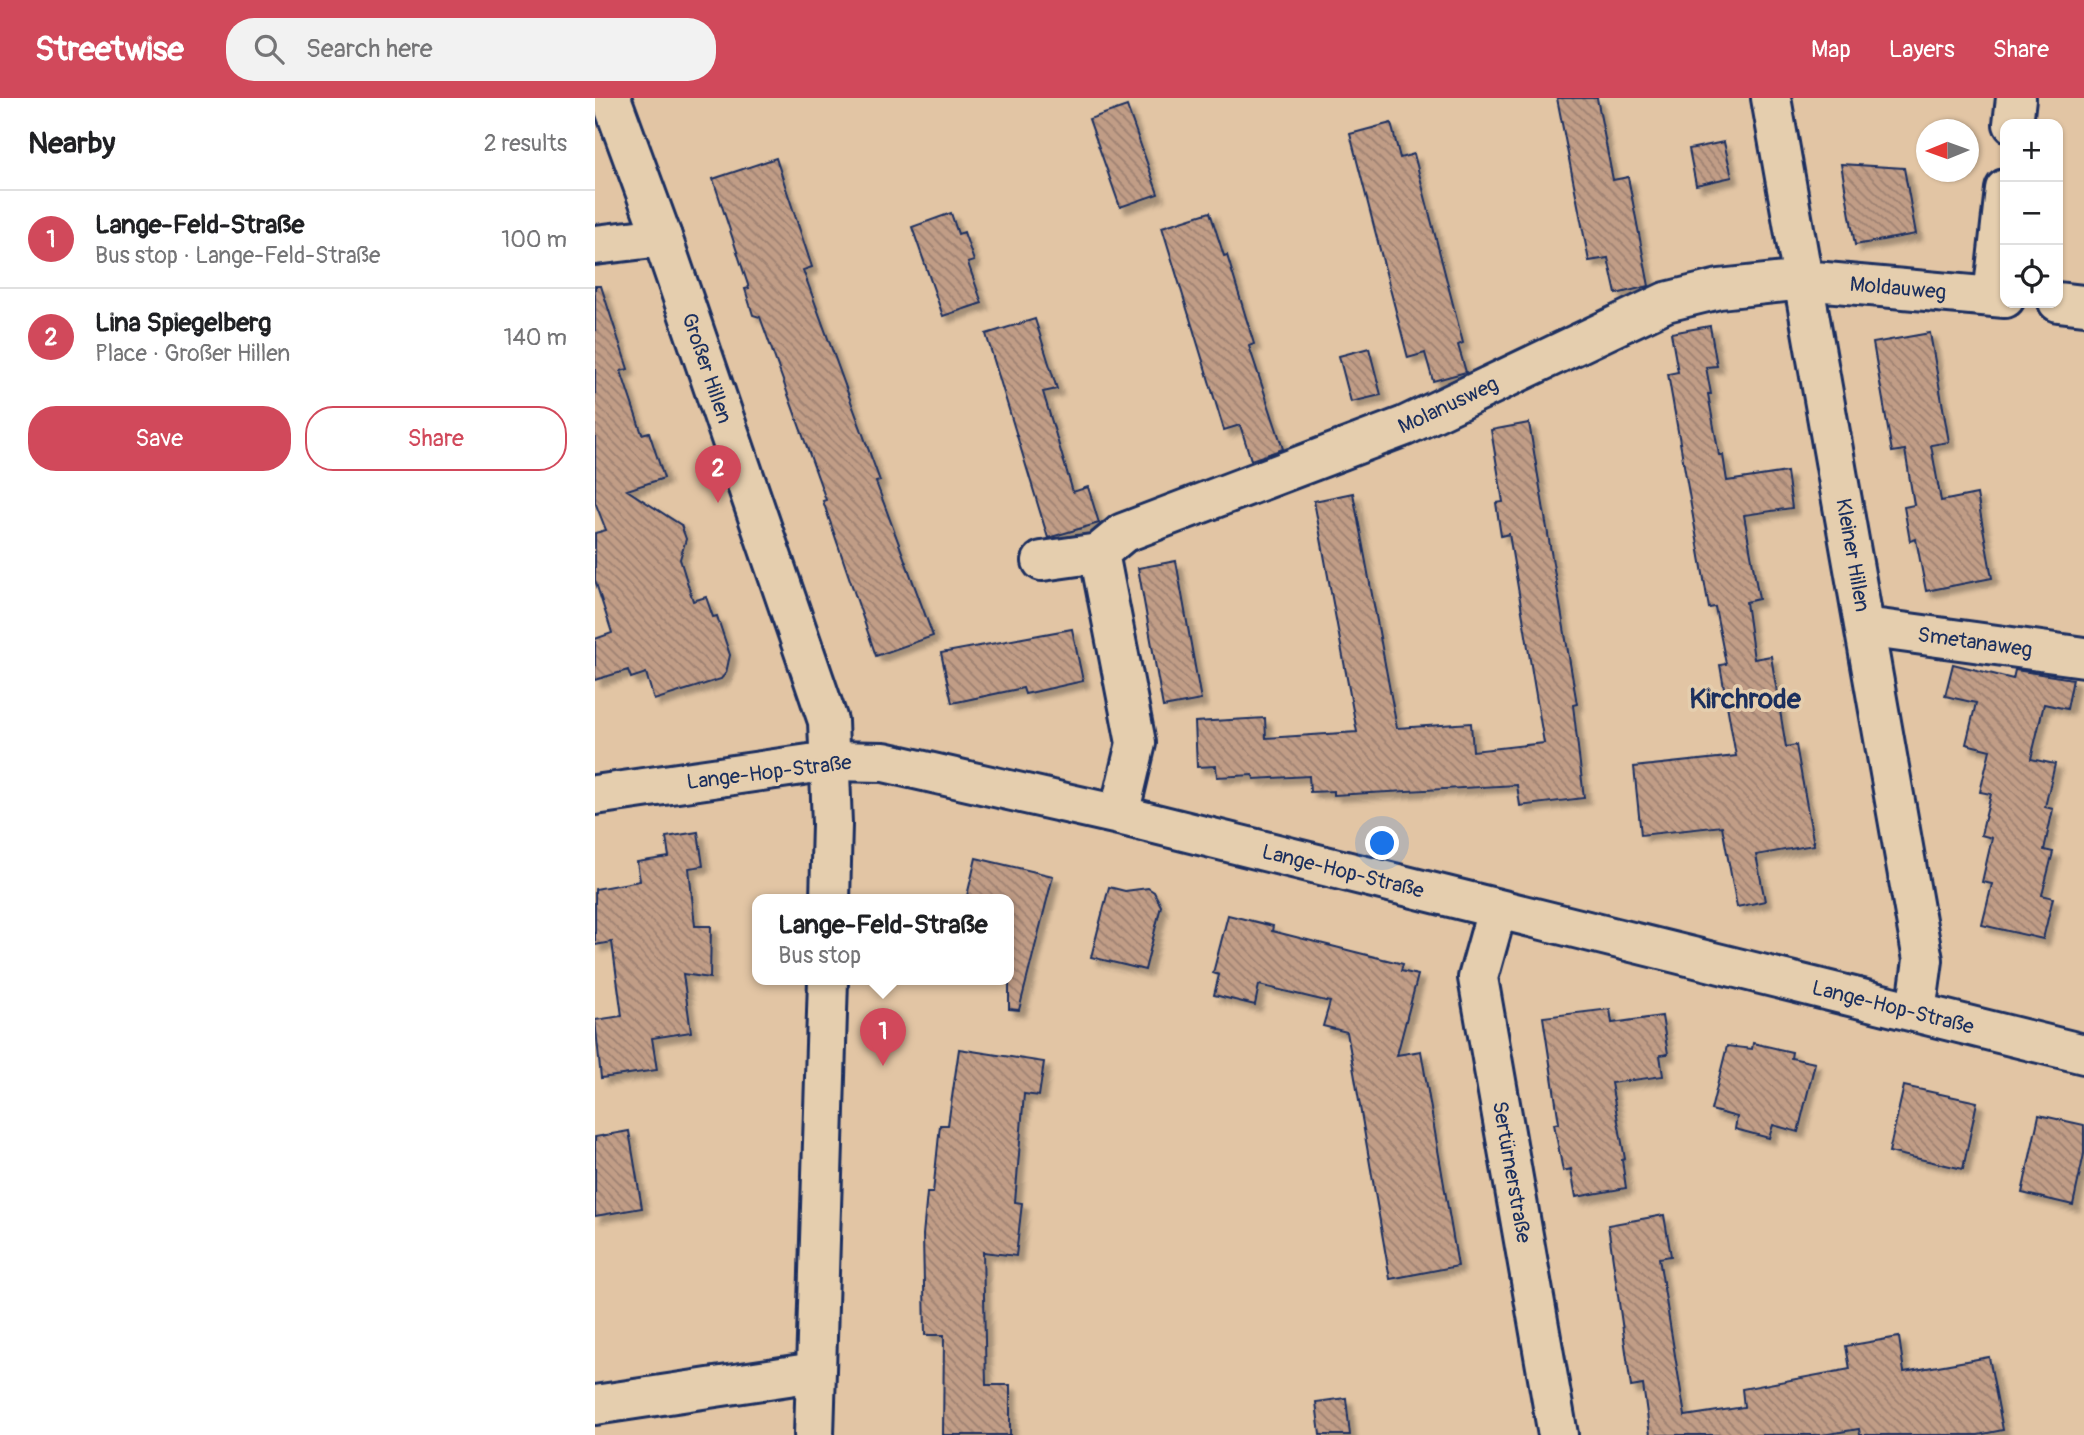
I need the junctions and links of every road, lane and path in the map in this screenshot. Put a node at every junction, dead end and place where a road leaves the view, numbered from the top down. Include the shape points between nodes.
1 (611, 98) edge
2 (1771, 98) edge
3 (2016, 98) edge
4 (2014, 119) edge
5 (662, 237) junction
6 (595, 245) edge
7 (2002, 245) edge
8 (1803, 280) junction
9 (1999, 298) edge
10 (2063, 303) edge
11 (2084, 305) edge
12 (1099, 552) junction
13 (1042, 561) dead end
14 (1865, 627) junction
15 (2084, 657) edge
16 (830, 761) junction
17 (595, 795) edge
18 (1119, 815) junction
19 (830, 894) edge
20 (1497, 910) junction
21 (828, 985) edge
22 (1916, 1012) junction
23 (2084, 1054) edge
24 (815, 1372) junction
25 (595, 1405) edge
26 (814, 1435) edge
27 (1558, 1435) edge

1 - 5 street, Großer Hillen
2 - 8 street, Kleiner Hillen
3 - 4 street
5 - 6 street
5 - 16 street, Großer Hillen via 828,720
7 - 9 street, Moldauweg
8 - 9 street, Moldauweg
8 - 12 street, Molanusweg via 1719,289 1666,302 1405,426 1123,533
8 - 14 street, Kleiner Hillen
10 - 11 street
12 - 13 street, Molanusweg
12 - 18 street via 1136,743
14 - 15 street, Smetanaweg
14 - 22 street, Kleiner Hillen via 1923,960
16 - 17 street, Lange-Hop-Straße
16 - 18 street, Lange-Hop-Straße via 884,762
16 - 19 street, Großer Hillen
18 - 20 street, Lange-Hop-Straße
20 - 22 street, Lange-Hop-Straße
20 - 27 street, Sertürnerstraße via 1478,978
21 - 24 street
22 - 23 street, Lange-Hop-Straße
24 - 25 street
24 - 26 street

